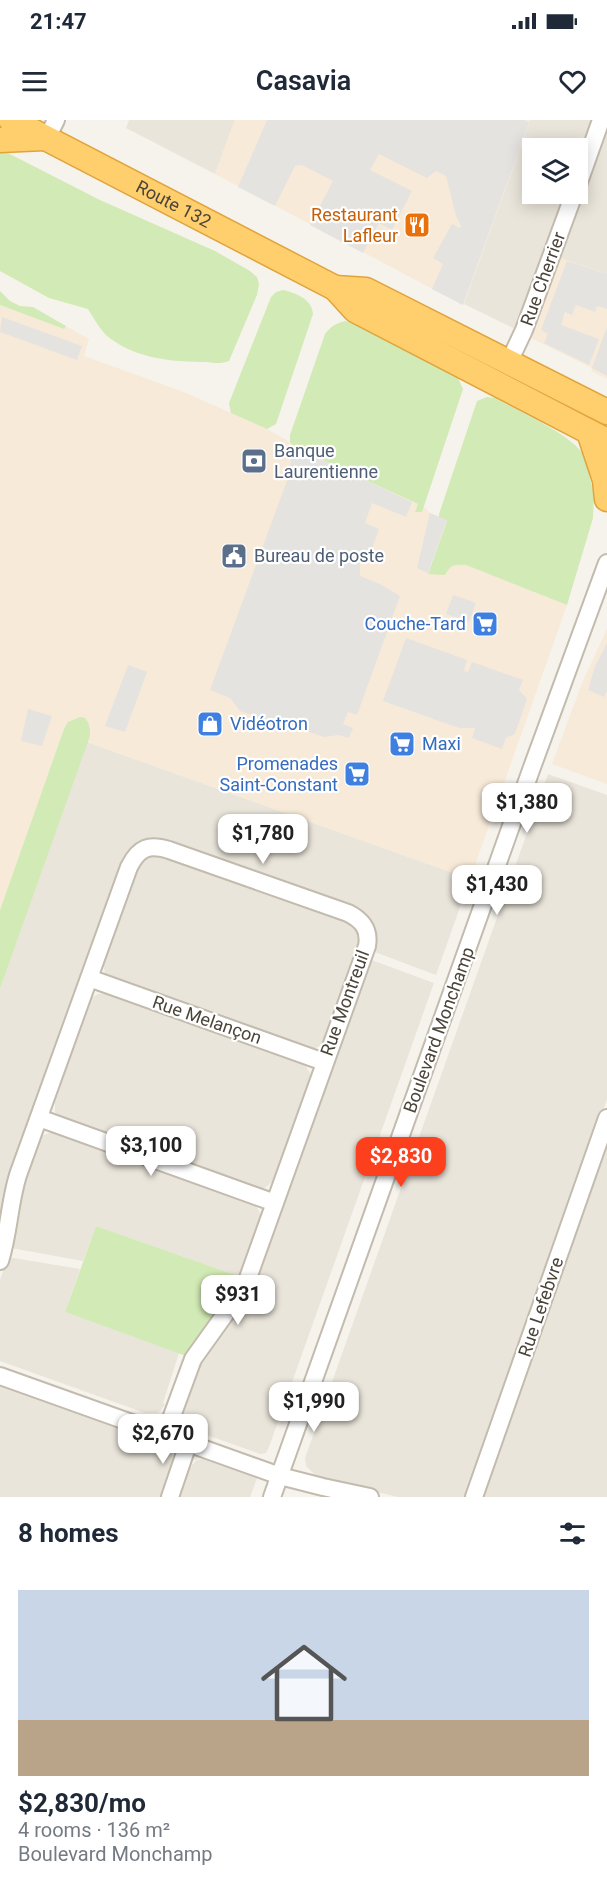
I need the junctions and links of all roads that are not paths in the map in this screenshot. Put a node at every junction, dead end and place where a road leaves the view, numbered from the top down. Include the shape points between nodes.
1 (11, 120) edge
2 (601, 120) edge
3 (51, 129) edge
4 (0, 140) edge
5 (588, 157) edge
6 (570, 204) edge
7 (334, 288) junction
8 (508, 362) junction
9 (607, 412) edge
10 (598, 436) edge
11 (607, 499) edge
12 (607, 563) edge
13 (89, 978) junction
14 (324, 1062) junction
15 (39, 1118) junction
16 (607, 1118) edge
17 (275, 1203) junction
18 (0, 1261) edge
19 (0, 1376) edge
20 (165, 1435) junction
21 (188, 1444) junction
22 (280, 1476) junction
23 (170, 1497) edge
24 (272, 1497) edge
25 (370, 1497) edge
26 (474, 1497) edge

1 - 3 highway, Route 132
2 - 5 street
3 - 4 highway
3 - 7 highway, Route 132
6 - 8 street, Rue Cherrier via 524,330
7 - 8 highway, Route 132 via 366,290
7 - 10 highway, Route 132 via 355,310
8 - 9 highway, Route 132
10 - 11 highway
12 - 22 street, Boulevard Monchamp
13 - 14 street, Rue Melançon
13 - 14 street, Rue Montreuil via 133,858 152,846 192,858 348,914 365,927 367,946
13 - 15 street, Rue Montreuil
14 - 17 street, Rue Montreuil
15 - 17 street
15 - 18 street, Rue Montreuil via 11,1196
16 - 26 street, Rue Lefebvre
17 - 20 street, Rue Montreuil via 245,1286 193,1359
19 - 20 street
20 - 21 street
21 - 22 street
21 - 23 street
22 - 24 street, Boulevard Monchamp
22 - 25 street

